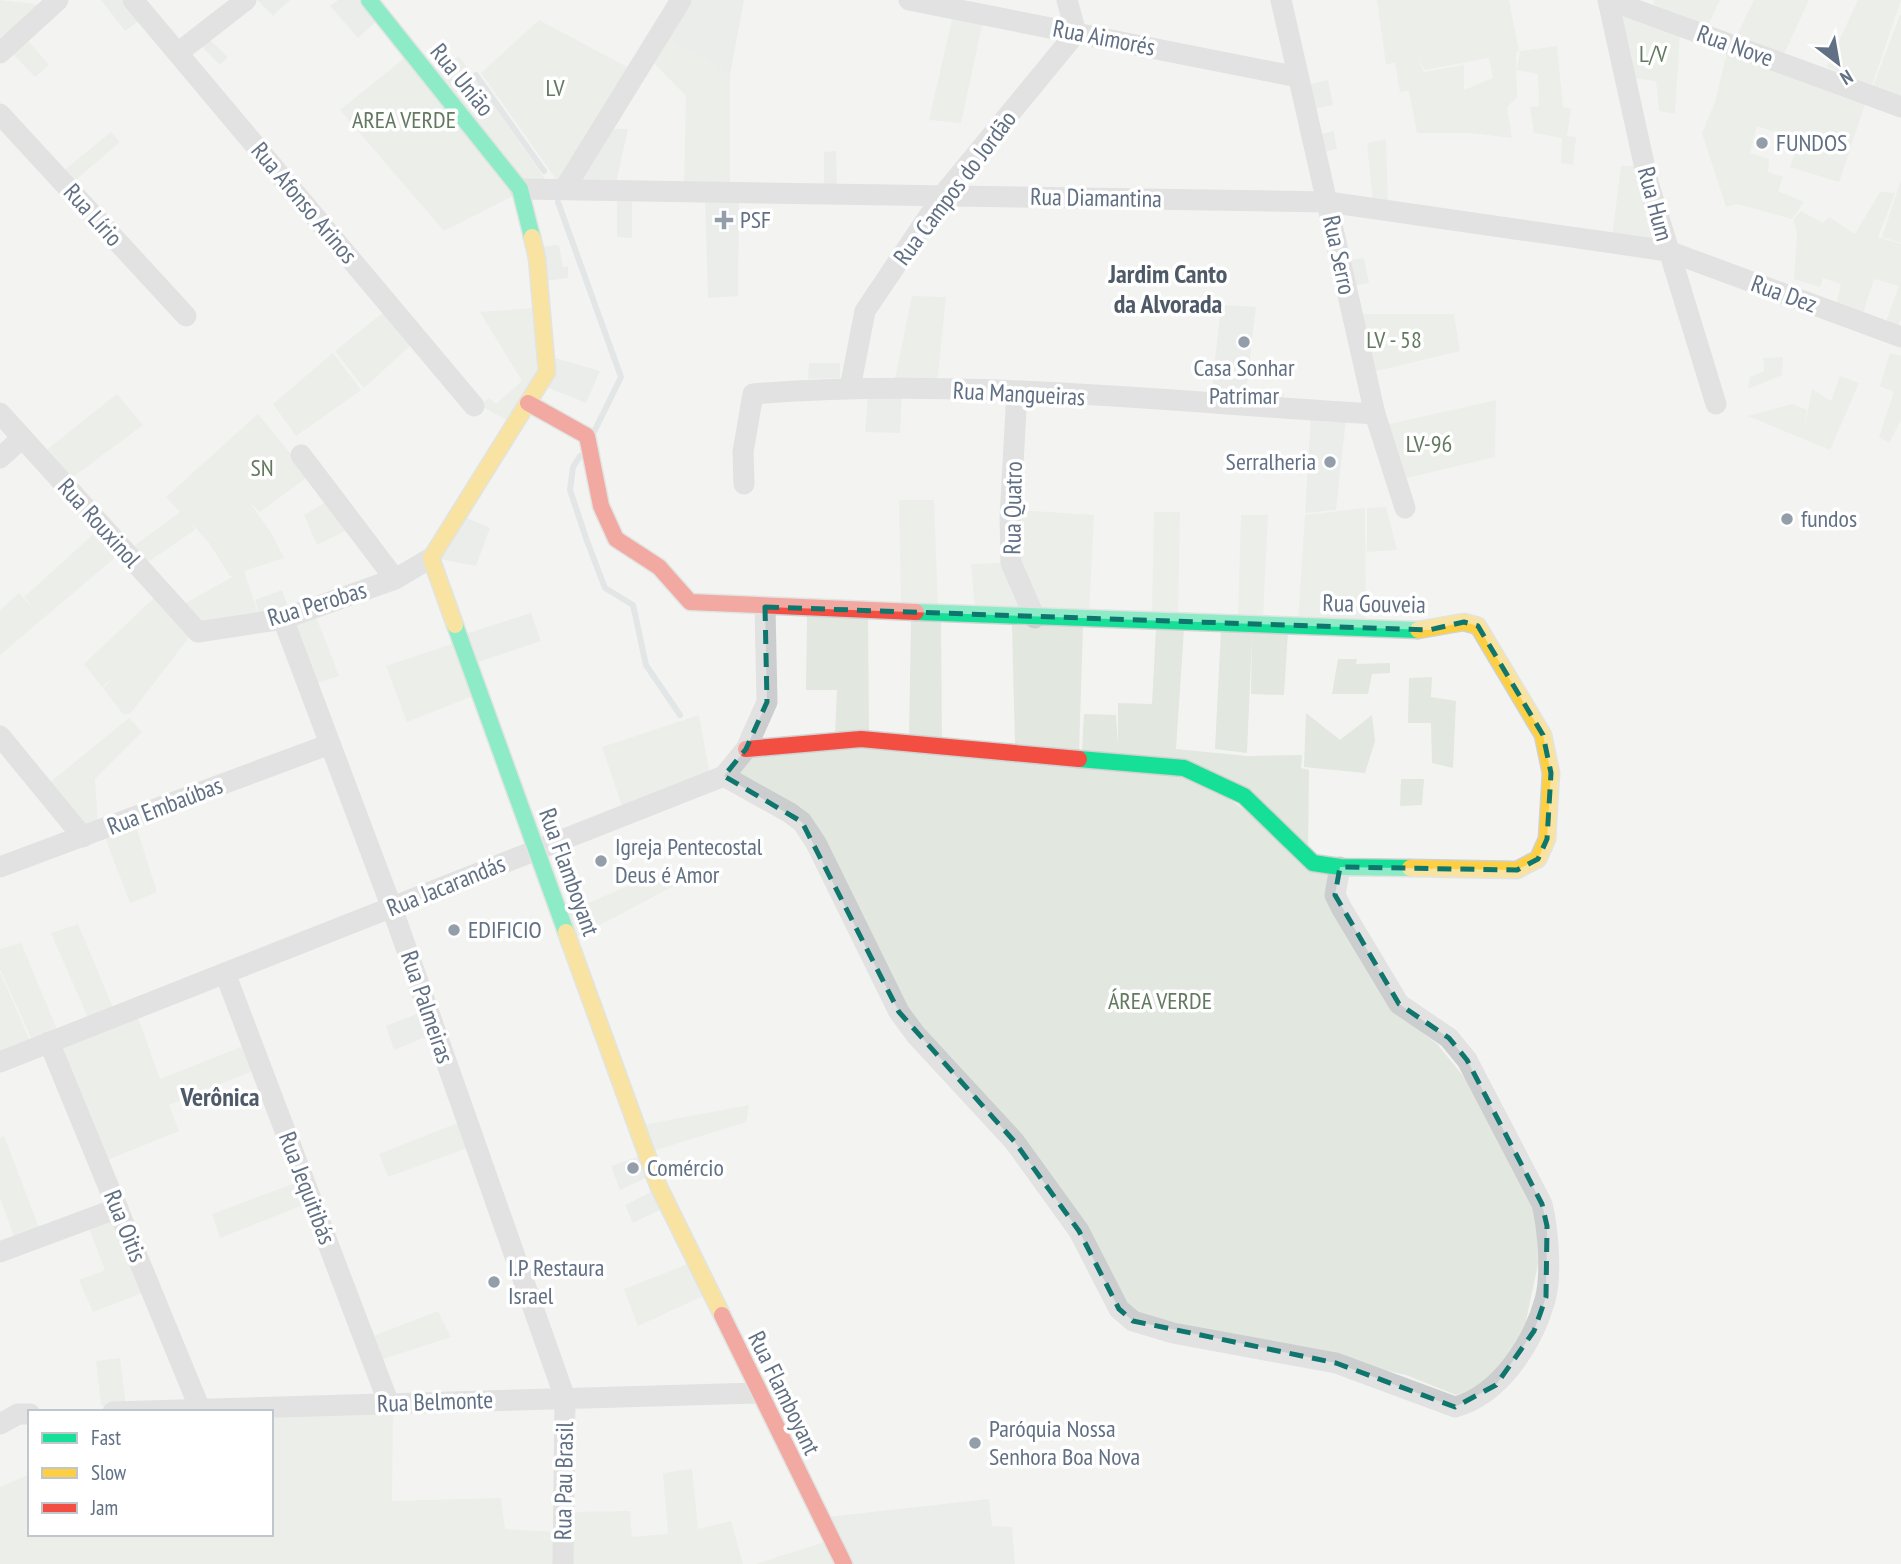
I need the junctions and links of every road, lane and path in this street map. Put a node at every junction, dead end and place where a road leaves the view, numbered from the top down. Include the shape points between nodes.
1 (58, 0) edge
2 (133, 0) edge
3 (246, 0) edge
4 (369, 0) edge
5 (681, 0) edge
6 (909, 0) edge
7 (1067, 0) edge
8 (1281, 0) edge
9 (1608, 0) edge
10 (1076, 33) junction
11 (179, 52) junction
12 (0, 53) edge
13 (1298, 76) junction
14 (1901, 107) edge
15 (0, 114) edge
16 (565, 188) junction
17 (520, 189) junction
18 (943, 195) junction
19 (1328, 202) junction
20 (1668, 251) junction
21 (186, 316) dead end
22 (1901, 337) edge
23 (850, 388) junction
24 (1017, 392) junction
25 (528, 403) junction
26 (1716, 404) dead end
27 (474, 405) dead end
28 (0, 413) edge
29 (1375, 414) junction
30 (22, 438) junction
31 (301, 455) dead end
32 (0, 458) edge
33 (744, 484) dead end
34 (1405, 508) dead end
35 (431, 558) junction
36 (395, 579) junction
37 (765, 607) junction
38 (1035, 618) junction
39 (283, 619) junction
40 (198, 632) joint
41 (0, 736) edge
42 (330, 744) junction
43 (746, 749) junction
44 (724, 776) junction
45 (83, 837) junction
46 (537, 850) junction
47 (0, 867) edge
48 (1340, 867) junction
49 (392, 908) junction
50 (225, 973) junction
51 (49, 1042) junction
52 (0, 1062) edge
53 (118, 1208) junction
54 (0, 1252) edge
55 (757, 1393) junction
56 (565, 1398) junction
57 (389, 1404) junction
58 (200, 1409) junction
59 (171, 1410) edge
60 (28, 1414) edge
61 (0, 1424) edge
62 (563, 1564) edge
63 (844, 1564) edge

1 - 12 street
2 - 11 street, Rua Afonso Arinos
3 - 11 street
4 - 17 street, Rua União
5 - 16 street
6 - 10 street, Rua Aimorés
7 - 10 street
8 - 13 street, Rua Serro
9 - 14 street, Rua Nove
9 - 20 street, Rua Hum
10 - 13 street, Rua Aimorés
10 - 18 street, Rua Campos do Jordão
11 - 27 street, Rua Afonso Arinos
13 - 19 street, Rua Serro
15 - 21 street, Rua Lírio
16 - 17 street, Rua Diamantina
16 - 18 street, Rua Diamantina
17 - 25 street via 537,258 547,372
18 - 19 street, Rua Diamantina
18 - 23 street, Rua Campos do Jordão via 865,311
19 - 20 street, Rua Diamantina
19 - 29 street, Rua Serro
20 - 22 street, Rua Dez
20 - 26 street, Rua Hum
23 - 24 street, Rua Mangueiras
23 - 33 street, Rua Mangueiras via 753,394 743,452
24 - 29 street, Rua Mangueiras
24 - 38 street, Rua Quatro via 1011,563
25 - 35 street
25 - 37 street, Rua Gouveia via 587,436 601,506 616,539 659,567 691,602
28 - 30 street, Rua Rouxinol
29 - 34 street, Rua Serro
30 - 32 street
30 - 40 street, Rua Rouxinol
31 - 36 street
35 - 36 street, Rua Perobas
35 - 46 street, Rua Flamboyant
36 - 39 street, Rua Perobas
37 - 38 street, Rua Gouveia
37 - 43 street, Rua Jacarandás via 767,702
38 - 48 street, Rua Gouveia via 1429,630 1464,622 1478,626 1543,735 1551,773 1547,839 1538,859 1517,870
39 - 40 street, Rua Perobas
39 - 42 street, Rua Palmeiras
41 - 45 street
42 - 45 street, Rua Embaúbas
42 - 49 street, Rua Palmeiras
43 - 44 street, Rua Jacarandás
43 - 48 street, Rua Gouveia via 861,739 1184,768 1244,796 1312,863
44 - 46 street, Rua Jacarandás
44 - 48 street via 802,822 899,1012 1014,1141 1079,1231 1119,1309 1133,1321 1173,1333 1336,1363 1455,1407 1470,1403 1496,1385 1534,1331 1546,1297 1547,1226 1542,1204 1467,1060 1449,1038 1399,1004 1342,909 1335,895
45 - 47 street, Rua Embaúbas
46 - 49 street, Rua Jacarandás
46 - 55 street, Rua Flamboyant via 658,1185
49 - 50 street, Rua Jacarandás
49 - 56 street, Rua Palmeiras
50 - 51 street, Rua Jacarandás
50 - 57 street, Rua Jequitibás
51 - 52 street, Rua Jacarandás
51 - 53 street, Rua Oitis
53 - 54 street
53 - 58 street, Rua Oitis
55 - 56 street, Rua Belmonte
55 - 63 street, Rua Flamboyant
56 - 57 street, Rua Belmonte
56 - 62 street, Rua Pau Brasil
57 - 58 street, Rua Belmonte
58 - 59 street, Rua Belmonte
60 - 61 street

